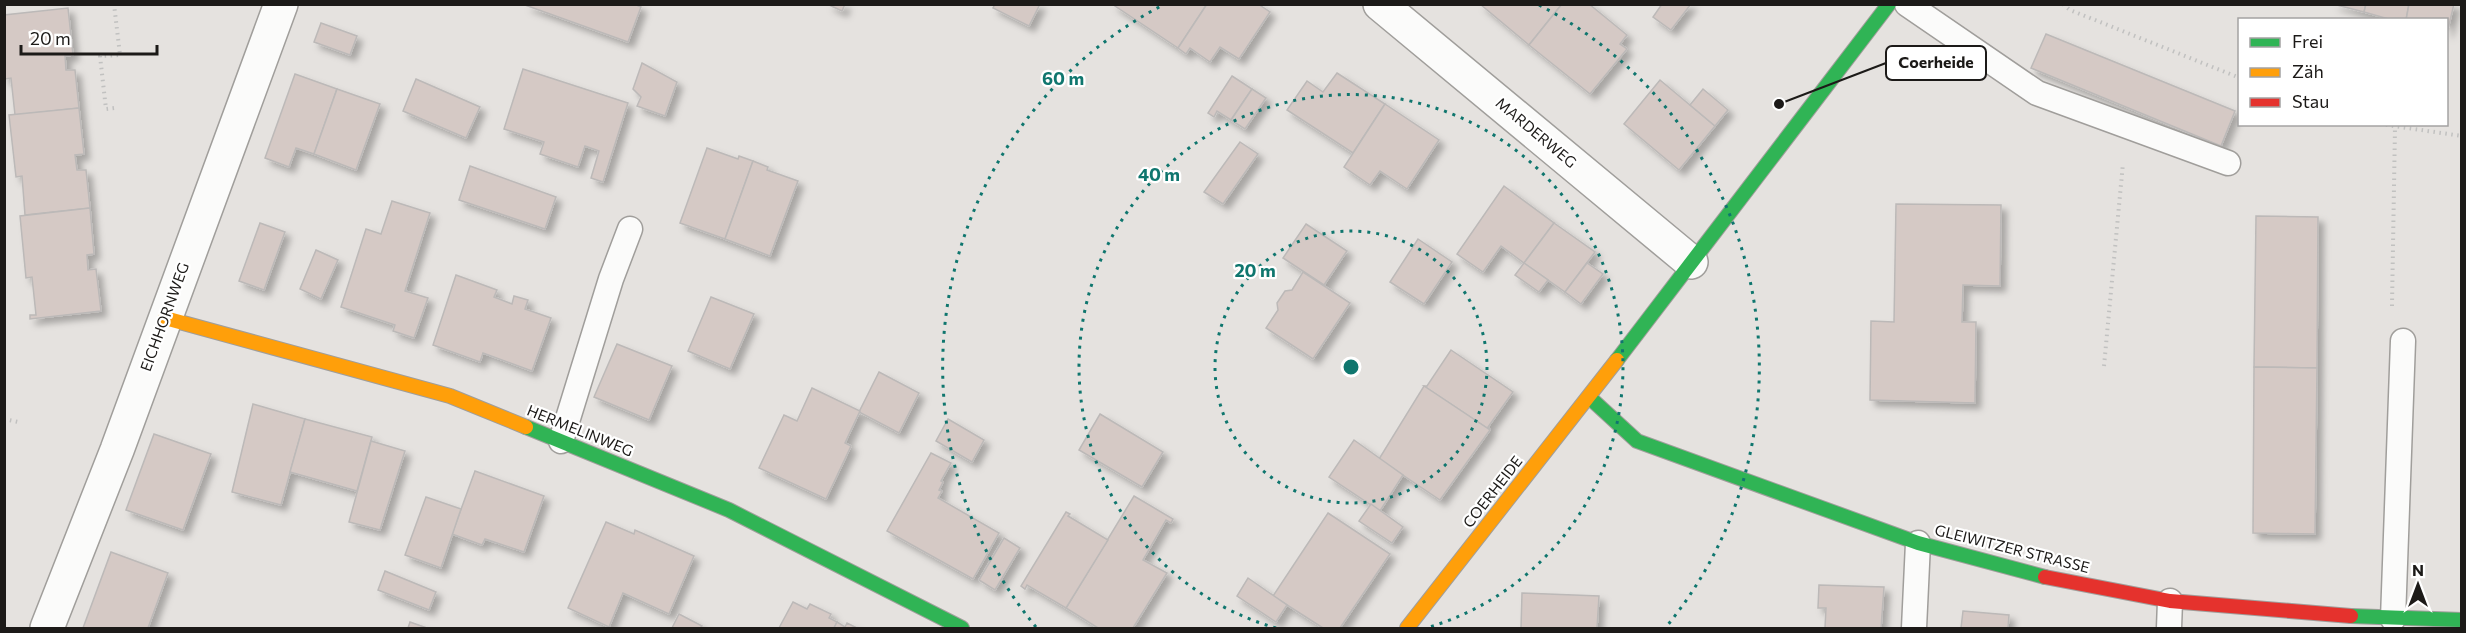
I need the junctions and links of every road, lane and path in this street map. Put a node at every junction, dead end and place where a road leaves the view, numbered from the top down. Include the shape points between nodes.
1 (114, 4) edge
2 (281, 4) edge
3 (1380, 4) edge
4 (1889, 4) edge
5 (1907, 4) edge
6 (2063, 4) edge
7 (1412, 14) edge
8 (2238, 77) edge
9 (114, 108) dead end
10 (2127, 126) junction
11 (2390, 126) edge
12 (2395, 127) junction
13 (2462, 136) edge
14 (2228, 164) dead end
15 (630, 229) dead end
16 (1691, 262) junction
17 (165, 318) junction
18 (2403, 341) joint
19 (2104, 366) dead end
20 (1589, 397) junction
21 (4, 419) edge
22 (18, 422) dead end
23 (561, 441) junction
24 (1918, 543) junction
25 (2170, 601) junction
26 (2393, 619) junction
27 (2462, 621) edge
28 (2436, 625) edge
29 (47, 628) edge
30 (962, 628) edge
31 (1407, 628) edge
32 (1914, 628) edge
33 (2169, 628) edge

1 - 9 path via 120,54 100,56 106,109
2 - 17 street, EICHHORNWEG
3 - 7 street, MARDERWEG
4 - 16 street, COERHEIDE
5 - 10 lane via 2037,93
6 - 8 path
7 - 16 street, MARDERWEG
10 - 14 lane
10 - 19 path
11 - 12 path
12 - 13 path
12 - 18 path via 2392,326
15 - 23 lane
16 - 20 street, COERHEIDE
17 - 23 street, HERMELINWEG via 450,396
17 - 29 street, EICHHORNWEG
18 - 26 lane
20 - 24 street, GLEIWITZER STRASSE via 1637,441
20 - 31 street, COERHEIDE
21 - 22 path
23 - 30 street, HERMELINWEG via 729,510
24 - 25 street, GLEIWITZER STRASSE via 2042,576
24 - 32 lane
25 - 26 street, GLEIWITZER STRASSE
25 - 33 lane
26 - 28 street, GLEIWITZER STRASSE
27 - 28 street, GLEIWITZER STRASSE

